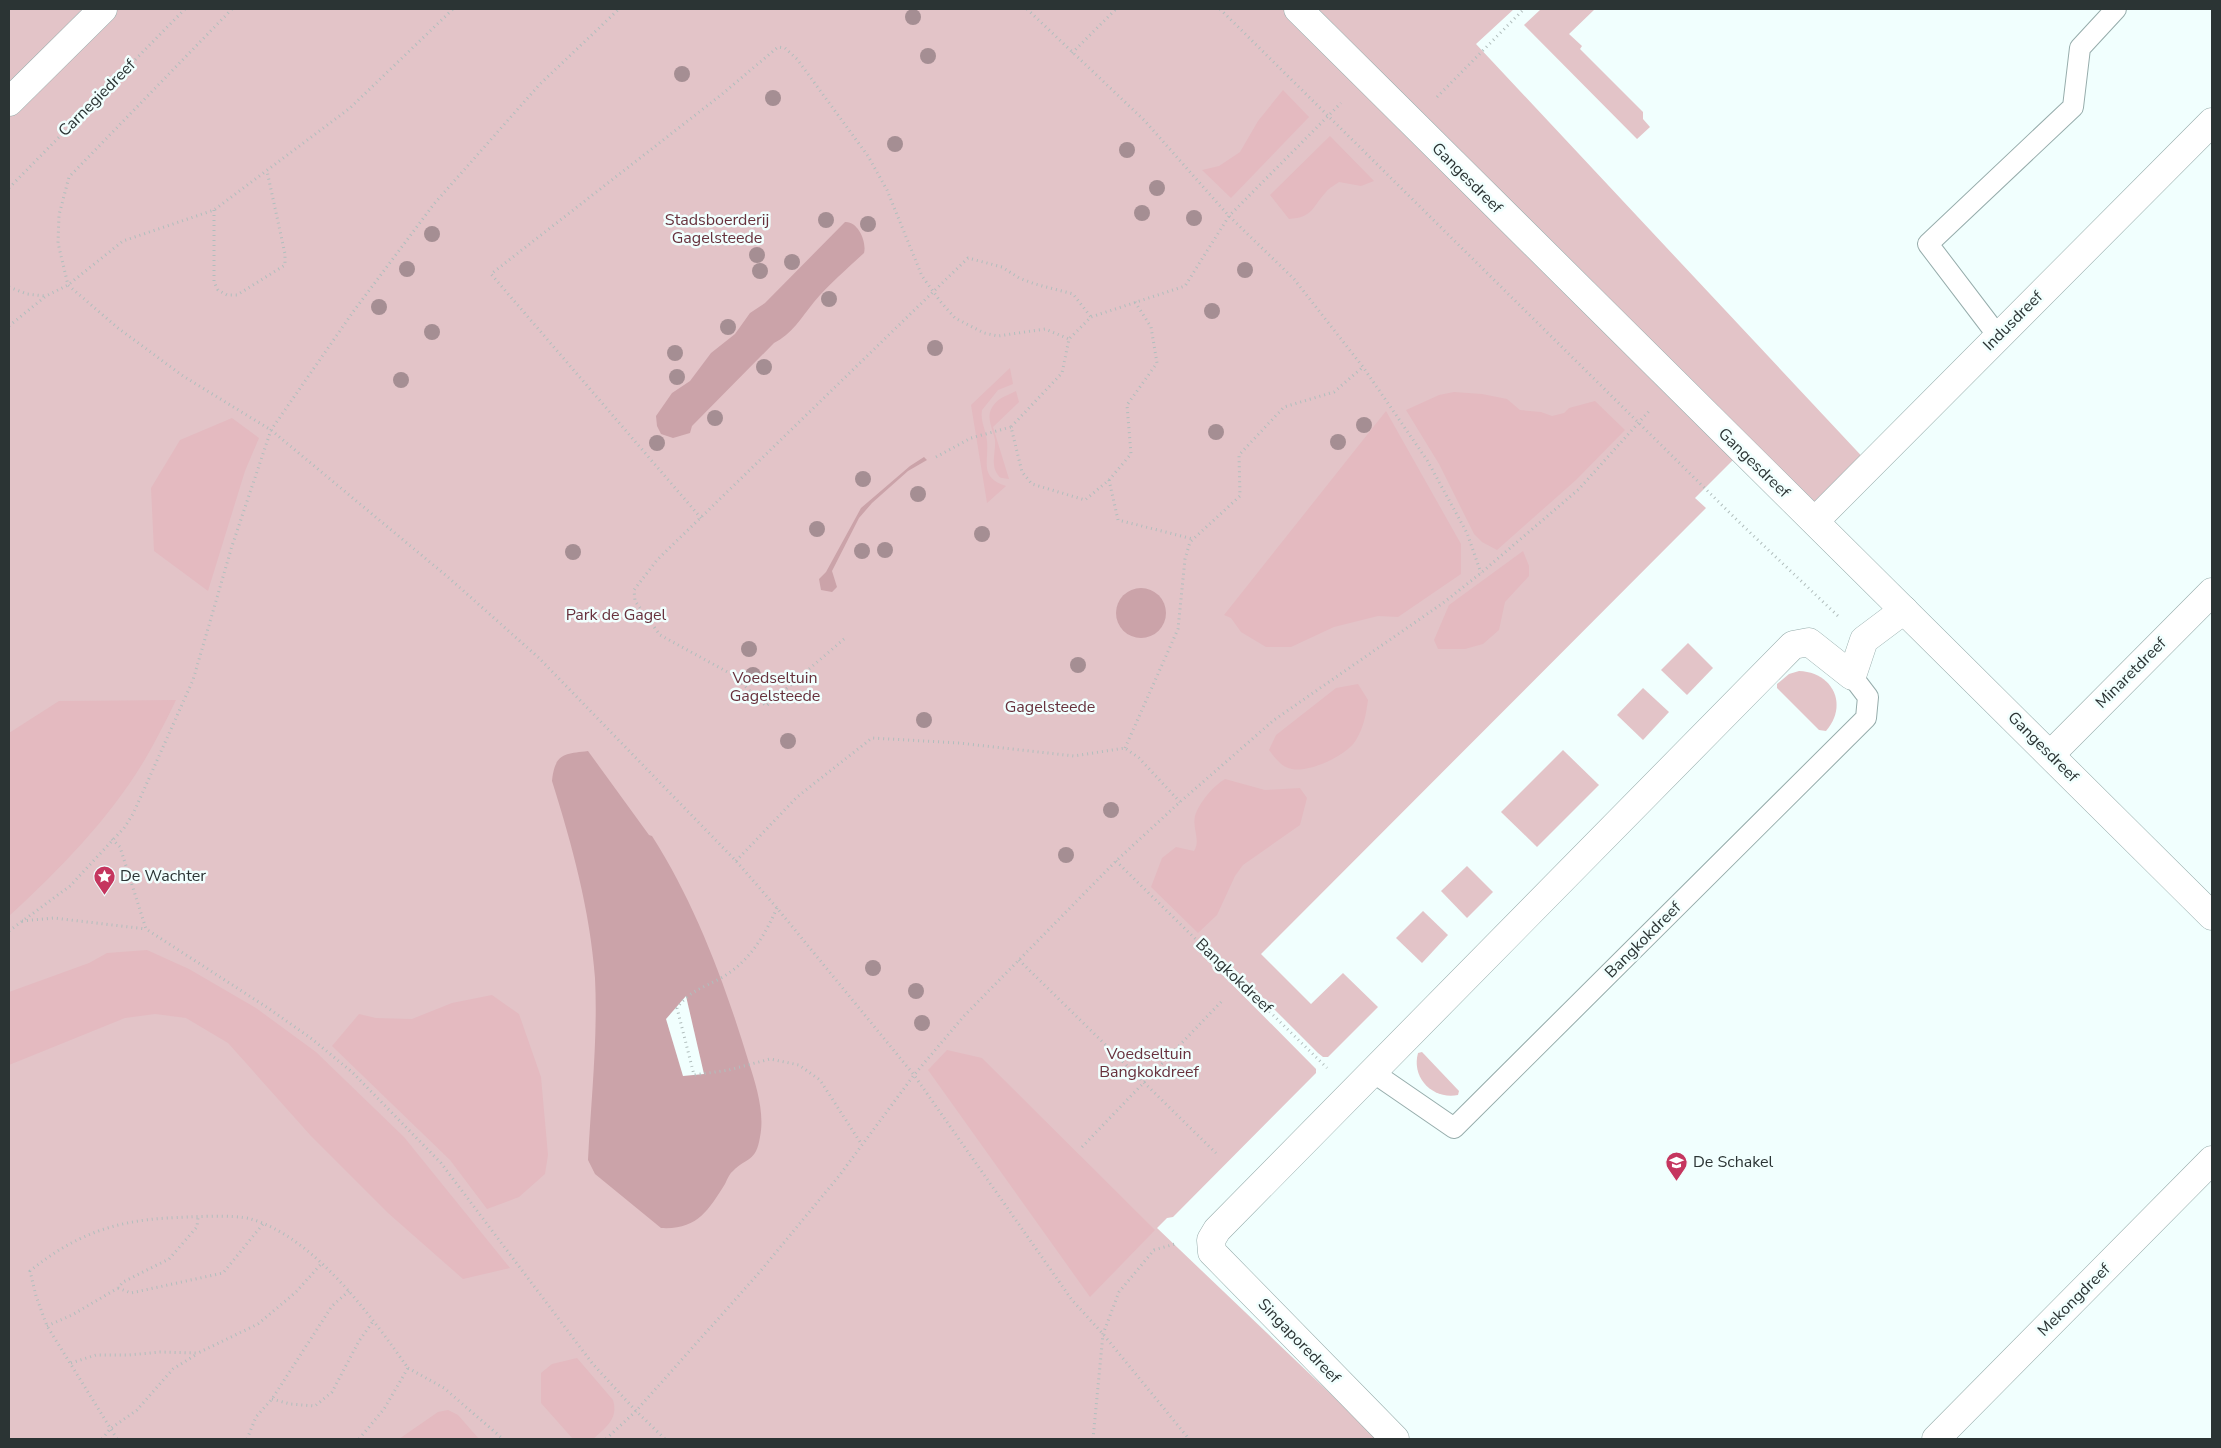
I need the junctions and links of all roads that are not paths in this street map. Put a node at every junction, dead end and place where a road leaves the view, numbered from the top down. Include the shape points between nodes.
1 (103, 9) edge
2 (1298, 9) edge
3 (2116, 9) edge
4 (9, 102) edge
5 (2212, 122) edge
6 (1998, 336) junction
7 (1815, 521) junction
8 (2212, 592) edge
9 (1904, 610) junction
10 (1852, 676) junction
11 (2051, 754) junction
12 (2212, 916) edge
13 (1374, 1073) junction
14 (2212, 1160) edge
15 (1211, 1240) joint
16 (1395, 1439) edge
17 (1936, 1439) edge

1 - 4 street
2 - 7 street, Gangesdreef
3 - 6 lane via 2080,48 2073,107 1928,244
5 - 6 street, Indusdreef
6 - 7 street, Indusdreef
7 - 9 street, Gangesdreef
8 - 11 street, Minaretdreef
9 - 10 street via 1864,640
9 - 11 street, Gangesdreef
10 - 13 street, Bangkokdreef via 1809,642 1793,645
10 - 13 lane, Bangkokdreef via 1868,698 1866,718 1454,1128
11 - 12 street, Gangesdreef
13 - 15 street, Bangkokdreef via 1217,1230
14 - 17 street, Mekongdreef
15 - 16 street, Singaporedreef via 1212,1252

